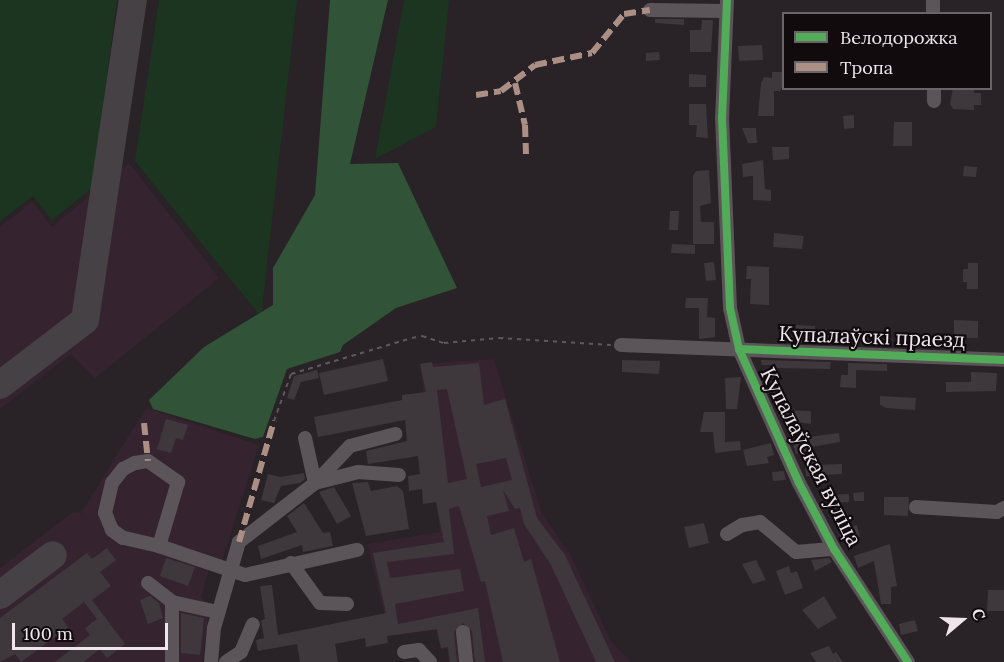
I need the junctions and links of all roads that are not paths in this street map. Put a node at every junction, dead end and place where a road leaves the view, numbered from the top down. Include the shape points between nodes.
1 (726, 5) edge
2 (650, 10) dead end
3 (621, 345) road end
4 (739, 349) junction
5 (1004, 360) edge
6 (395, 434) dead end
7 (305, 438) dead end
8 (399, 475) dead end
9 (315, 483) junction
10 (916, 507) dead end
11 (1004, 508) edge
12 (727, 534) dead end
13 (159, 546) junction
14 (834, 549) junction
15 (357, 550) dead end
16 (291, 563) junction
17 (230, 572) junction
18 (148, 583) dead end
19 (172, 602) junction
20 (347, 604) dead end
21 (218, 612) junction
22 (253, 624) dead end
23 (463, 632) dead end
24 (404, 652) dead end
25 (172, 662) edge
26 (211, 662) edge
27 (226, 662) edge
28 (430, 662) edge
29 (466, 662) edge
30 (908, 662) edge

1 - 2 street
1 - 4 street, Купалаўская вуліца via 722,117 730,308
3 - 4 street, Купалаўскі праезд
4 - 5 street, Купалаўскі праезд
4 - 14 street, Купалаўская вуліца via 799,483
6 - 9 street via 350,446
7 - 9 street
8 - 9 street via 358,472
9 - 17 street via 239,542
10 - 11 street via 998,512
12 - 14 street via 742,525 760,522 796,552
13 - 13 street via 123,538 112,530 105,513 112,483 123,469 135,463 155,464 178,482
13 - 17 street
14 - 30 street, Купалаўская вуліца
15 - 16 street
16 - 17 street via 245,575
16 - 20 street via 320,603
17 - 21 street
18 - 19 street
19 - 21 street
19 - 25 street
21 - 26 street
22 - 27 street via 241,652
23 - 29 street
24 - 28 street via 419,650

